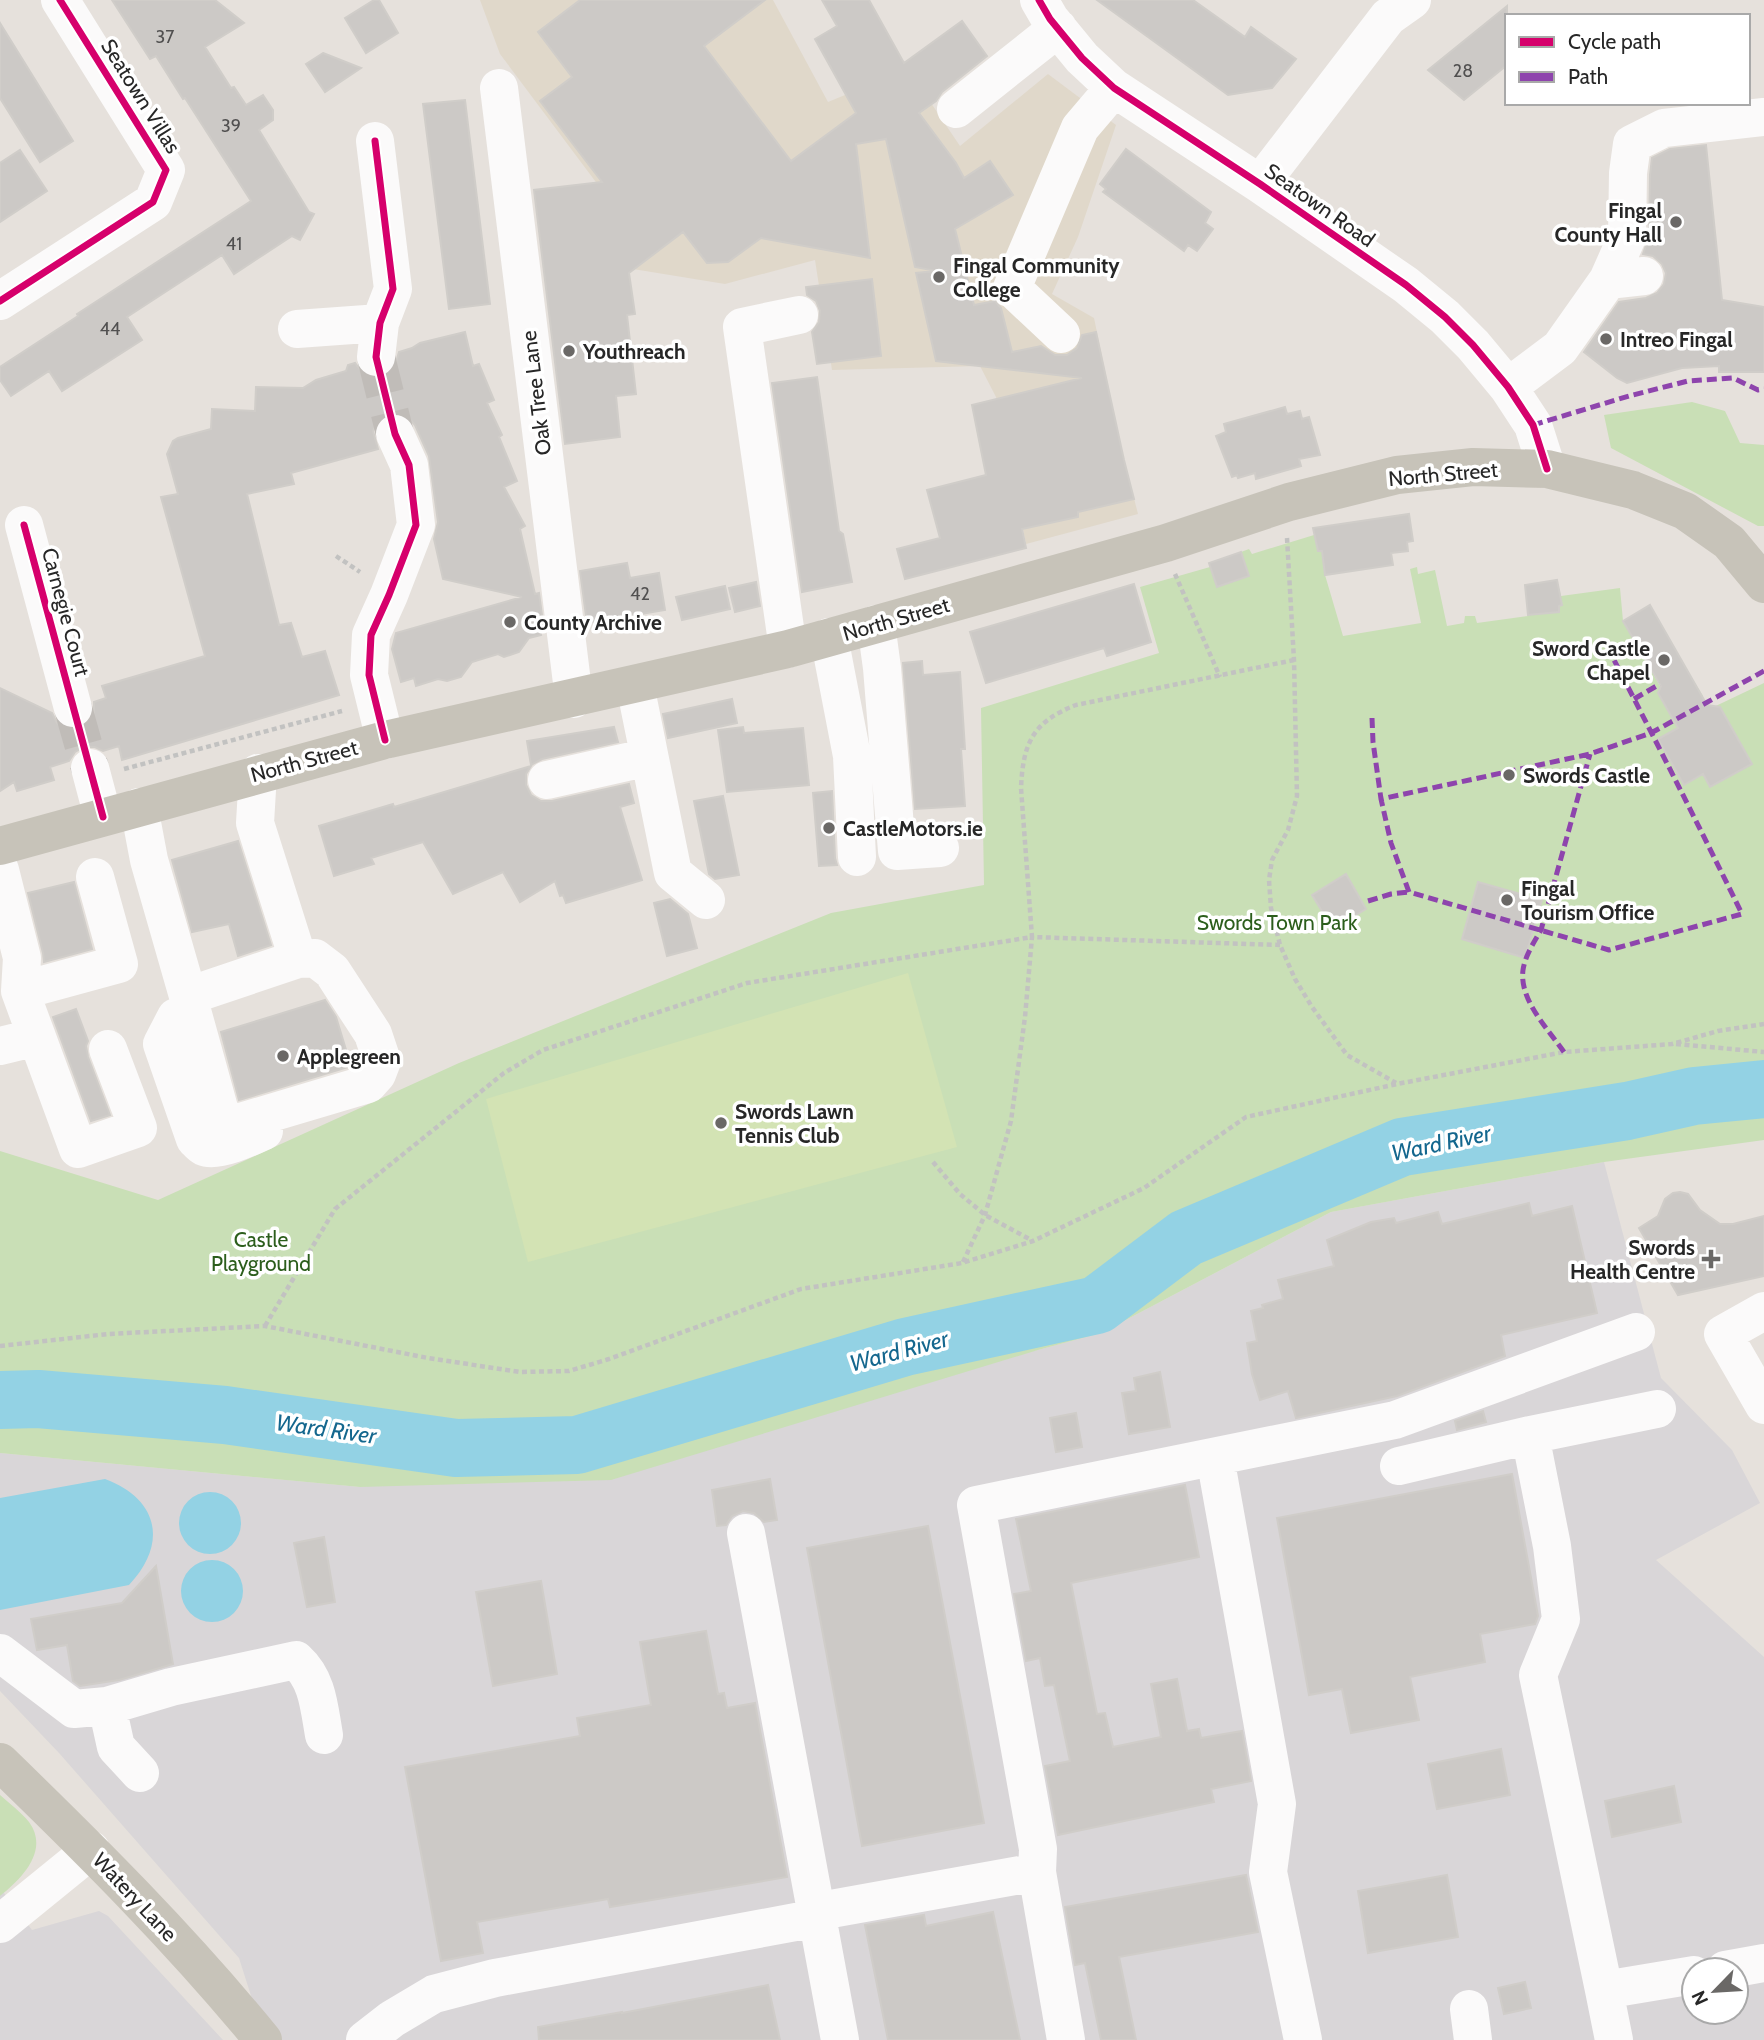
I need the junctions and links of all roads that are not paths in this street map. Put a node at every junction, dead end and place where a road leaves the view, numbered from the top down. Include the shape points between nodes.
1 (60, 0) edge
2 (1412, 0) edge
3 (1048, 14) edge
4 (499, 88) dead end
5 (1114, 88) junction
6 (956, 109) dead end
7 (1764, 117) edge
8 (375, 141) dead end
9 (1274, 194) junction
10 (0, 301) edge
11 (799, 315) dead end
12 (297, 329) dead end
13 (1061, 334) dead end
14 (1508, 387) junction
15 (396, 434) tunnel mouth
16 (1547, 469) junction
17 (24, 525) dead end
18 (1764, 584) edge
19 (876, 624) junction
20 (829, 637) junction
21 (788, 649) junction
22 (635, 684) junction
23 (574, 699) junction
24 (73, 708) tunnel mouth
25 (385, 740) junction
26 (649, 757) junction
27 (91, 773) tunnel mouth
28 (258, 773) junction
29 (547, 780) dead end
30 (139, 807) junction
31 (103, 817) junction
32 (0, 846) edge
33 (940, 848) dead end
34 (856, 857) dead end
35 (0, 870) edge
36 (94, 877) dead end
37 (706, 900) dead end
38 (298, 959) junction
39 (20, 991) junction
40 (182, 1007) junction
41 (37, 1038) junction
42 (0, 1046) edge
43 (108, 1049) dead end
44 (368, 1084) junction
45 (1764, 1311) edge
46 (1636, 1332) dead end
47 (1764, 1405) edge
48 (1657, 1409) dead end
49 (1530, 1435) junction
50 (1215, 1457) junction
51 (1399, 1466) dead end
52 (746, 1533) dead end
53 (0, 1653) edge
54 (107, 1706) junction
55 (324, 1735) dead end
56 (0, 1762) edge
57 (140, 1773) dead end
58 (91, 1850) junction
59 (1037, 1872) junction
60 (817, 1918) junction
61 (0, 1924) edge
62 (1680, 1977) edge
63 (1604, 1990) junction
64 (263, 2040) edge
65 (365, 2040) edge
66 (840, 2040) edge
67 (1066, 2040) edge
68 (1303, 2040) edge
69 (1614, 2040) edge

1 - 10 street, Seatown Villas via 166,170 153,202
2 - 9 street via 1388,18
3 - 5 street, Seatown Road via 1082,58
3 - 6 street
4 - 23 street, Oak Tree Lane
5 - 9 street, Seatown Road
5 - 13 street via 1080,128 1012,288
7 - 14 street via 1664,128 1632,144 1626,278 1560,348
8 - 12 street via 393,289 378,340
9 - 14 street, Seatown Road via 1445,317
11 - 21 street via 742,327
14 - 16 street, Seatown Road via 1533,425
15 - 25 street via 409,465 416,525 371,635 369,675
16 - 18 main road, North Street via 1633,490 1685,511 1729,542
16 - 19 main road, North Street via 1473,467 1397,475 1289,502 1166,543
17 - 24 street, Carnegie Court
19 - 20 main road, North Street
19 - 33 street via 897,852
20 - 21 main road, North Street
20 - 34 street via 852,756
21 - 22 main road, North Street
22 - 23 main road, North Street
22 - 26 street
23 - 25 main road, North Street
25 - 28 main road, North Street
26 - 29 street
26 - 37 street via 673,873
27 - 31 street
28 - 30 main road, North Street
28 - 38 street via 255,823
30 - 31 main road, North Street
30 - 40 street
31 - 32 main road, North Street
35 - 39 street via 22,958
36 - 39 street via 119,964
38 - 40 street
38 - 44 street via 314,958 332,971 373,1034 382,1061
39 - 41 street
40 - 44 street via 227,1123
40 - 44 street via 162,1044 195,1139 205,1148 251,1137
41 - 42 street
41 - 43 street via 78,1150 138,1128
45 - 47 street via 1723,1334
46 - 50 street via 1395,1420
48 - 49 street
49 - 51 street
49 - 63 street via 1561,1619 1538,1675
50 - 59 street via 975,1505 1038,1849
50 - 68 street via 1277,1804 1268,1872
52 - 60 street
53 - 54 street via 74,1709
54 - 55 street via 296,1660 314,1684
54 - 57 street via 117,1747
56 - 58 main road, Watery Lane
58 - 61 street
58 - 64 main road, Watery Lane via 218,1985
59 - 60 street via 831,1909
59 - 67 street
60 - 65 street via 471,1984 435,1994
60 - 66 street
62 - 63 street
63 - 69 street

